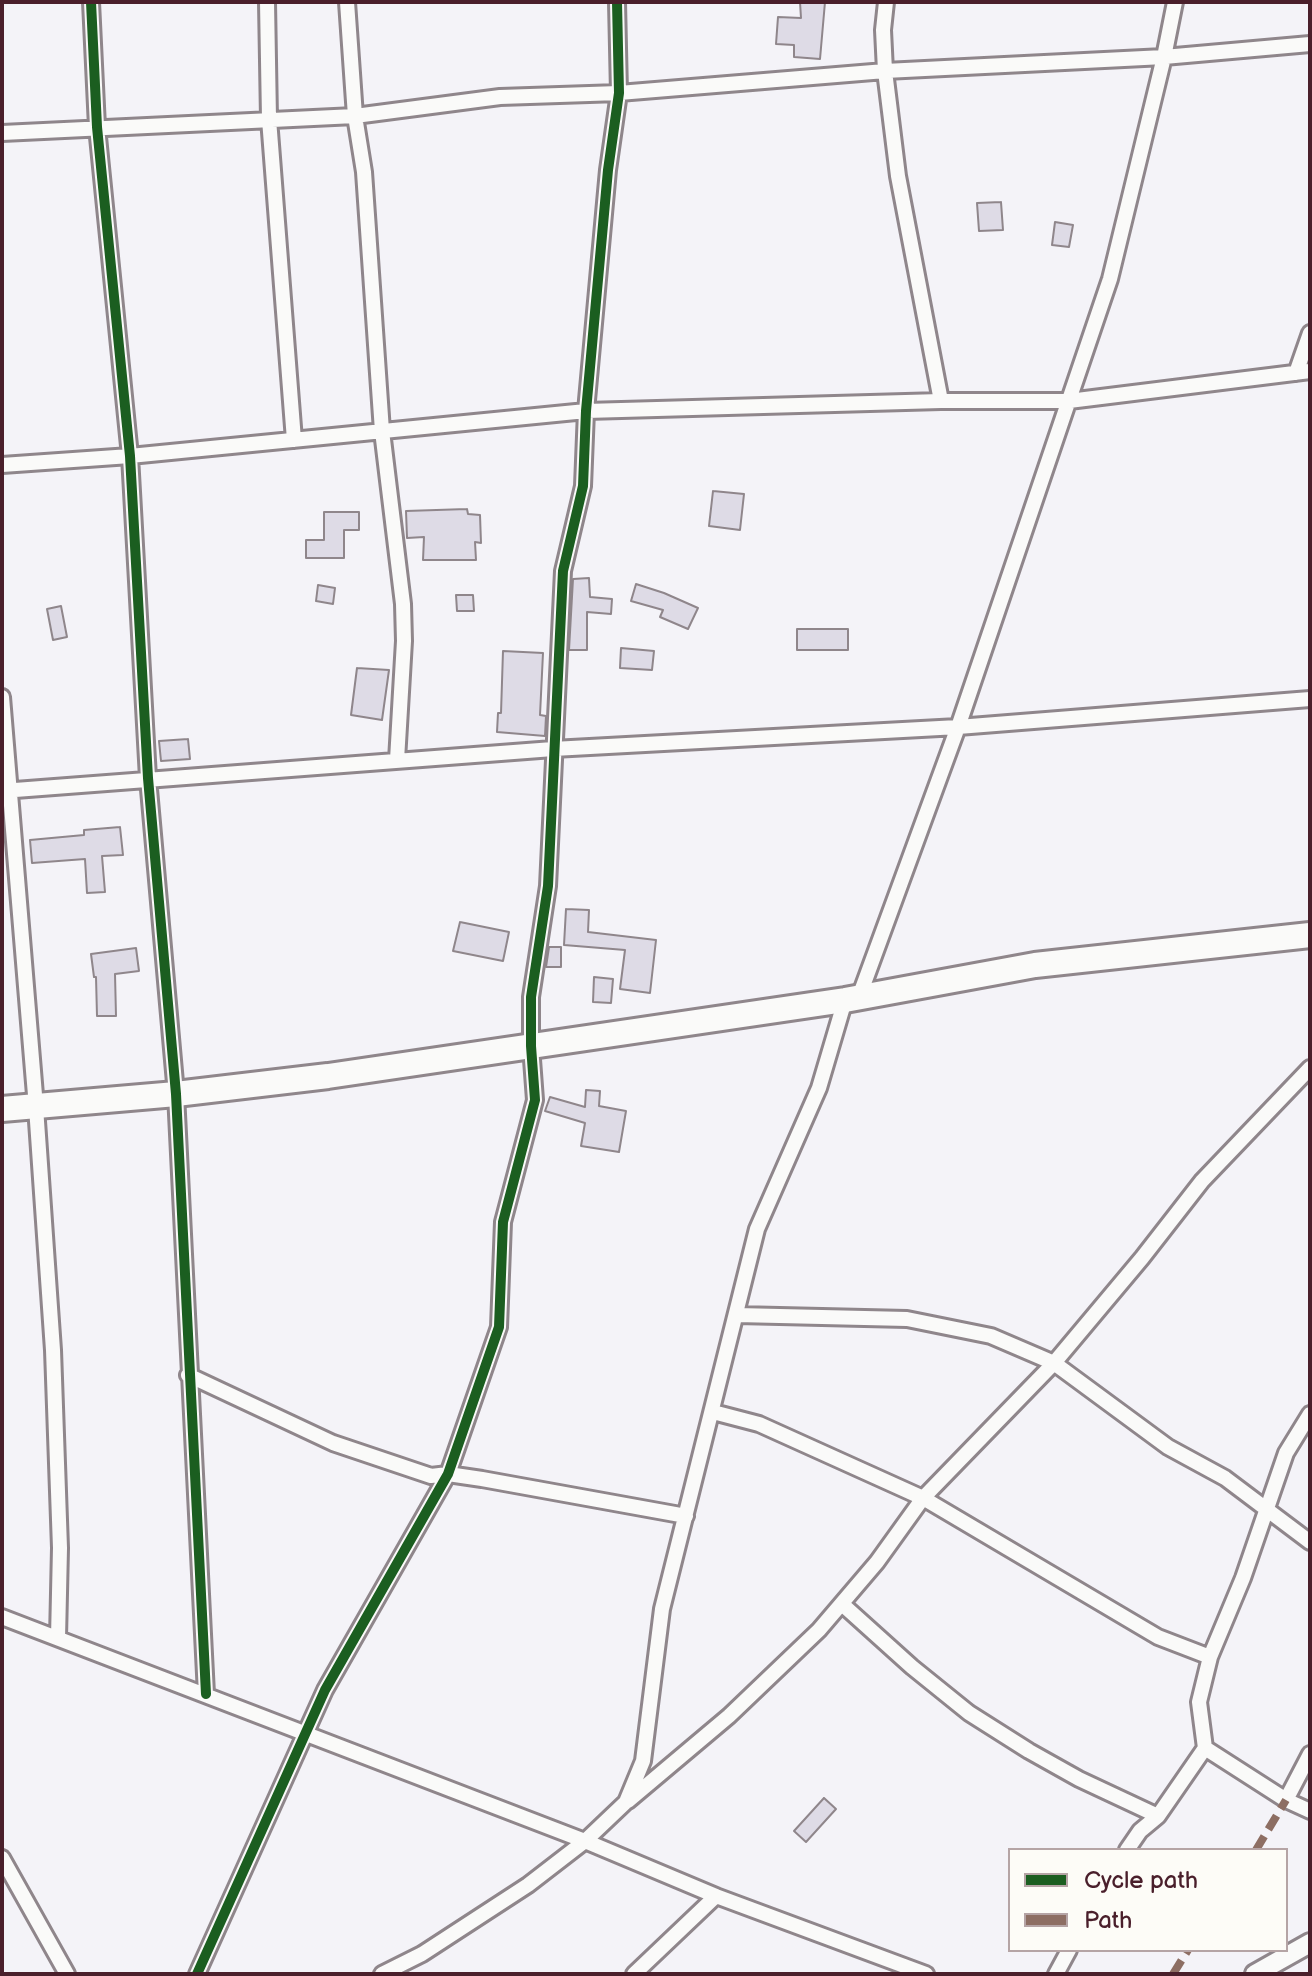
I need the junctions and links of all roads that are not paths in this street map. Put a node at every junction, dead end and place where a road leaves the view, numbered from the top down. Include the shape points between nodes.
1 (91, 2) edge
2 (267, 2) edge
3 (347, 2) edge
4 (617, 2) edge
5 (886, 2) edge
6 (1175, 2) edge
7 (1310, 44) edge
8 (1164, 57) junction
9 (885, 71) junction
10 (619, 93) junction
11 (355, 116) junction
12 (269, 119) junction
13 (97, 127) junction
14 (2, 133) edge
15 (1310, 333) edge
16 (1303, 372) edge
17 (941, 401) junction
18 (1069, 401) junction
19 (586, 411) junction
20 (382, 431) junction
21 (294, 440) junction
22 (130, 456) junction
23 (2, 465) edge
24 (2, 697) edge
25 (1310, 699) edge
26 (958, 727) junction
27 (553, 749) junction
28 (397, 760) junction
29 (148, 778) junction
30 (6, 790) edge
31 (1310, 935) edge
32 (852, 998) junction
33 (531, 1046) junction
34 (1310, 1068) edge
35 (176, 1094) junction
36 (36, 1107) junction
37 (2, 1109) edge
38 (737, 1315) junction
39 (1054, 1363) junction
40 (188, 1375) junction
41 (713, 1412) junction
42 (1310, 1414) edge
43 (448, 1474) junction
44 (923, 1498) junction
45 (1267, 1510) junction
46 (686, 1516) junction
47 (1310, 1542) edge
48 (842, 1604) junction
49 (2, 1617) edge
50 (58, 1638) junction
51 (1210, 1657) junction
52 (206, 1694) junction
53 (306, 1733) junction
54 (1205, 1748) junction
55 (1310, 1754) edge
56 (1286, 1800) junction
57 (626, 1802) junction
58 (1310, 1811) edge
59 (1158, 1816) junction
60 (585, 1841) junction
61 (1128, 1848) edge
62 (2, 1858) edge
63 (716, 1896) junction
64 (1310, 1943) edge
65 (1068, 1952) edge
66 (1264, 1972) edge
67 (67, 1974) edge
68 (197, 1974) edge
69 (382, 1974) edge
70 (634, 1974) edge
71 (926, 1974) edge
72 (1056, 1974) edge

1 - 13 street
2 - 12 street
3 - 11 street
4 - 10 street
5 - 9 street
6 - 8 street
7 - 8 street
8 - 9 street
8 - 18 street via 1110,279
9 - 10 street
9 - 17 street via 904,216
10 - 11 street via 500,97
10 - 19 street
11 - 12 street
11 - 20 street via 364,172
12 - 13 street
12 - 21 street
13 - 14 street
13 - 22 street
15 - 16 street
16 - 18 street
17 - 18 street
17 - 19 street
18 - 26 street
19 - 20 street
19 - 27 street via 583,486 563,571
20 - 21 street
20 - 28 street via 403,604
21 - 22 street
22 - 23 street
22 - 29 street
24 - 30 street
25 - 26 street
26 - 27 street
26 - 32 street
27 - 28 street
27 - 33 street via 548,886 531,997
28 - 29 street
29 - 30 street
29 - 35 street
30 - 36 street
31 - 32 main road via 1035,965
32 - 33 main road
32 - 38 street via 757,1229
33 - 35 main road
33 - 43 street via 535,1100 503,1222 499,1327
34 - 39 street via 1202,1181
35 - 36 main road
35 - 40 street
36 - 37 main road
36 - 50 street via 53,1350
38 - 39 street via 907,1319 991,1336
38 - 41 street
39 - 44 street
39 - 45 street via 1168,1447 1225,1478
40 - 43 street via 333,1443 431,1476
40 - 52 street
41 - 44 street via 759,1424
41 - 46 street
42 - 45 street via 1286,1453
43 - 46 street
43 - 53 street via 325,1690
44 - 48 street
44 - 51 street via 1158,1637
45 - 47 street
45 - 51 street
46 - 57 street via 662,1609 643,1761
48 - 57 street via 729,1716
48 - 59 street via 969,1713 1054,1765
49 - 50 street
50 - 52 street
51 - 54 street via 1199,1702
52 - 53 street
53 - 60 street
53 - 68 street
54 - 56 street
54 - 59 street
55 - 56 street
56 - 58 street
57 - 60 street
59 - 61 street
60 - 63 street
60 - 69 street via 422,1954
62 - 67 street
63 - 70 street
63 - 71 street
64 - 66 street
65 - 72 street

